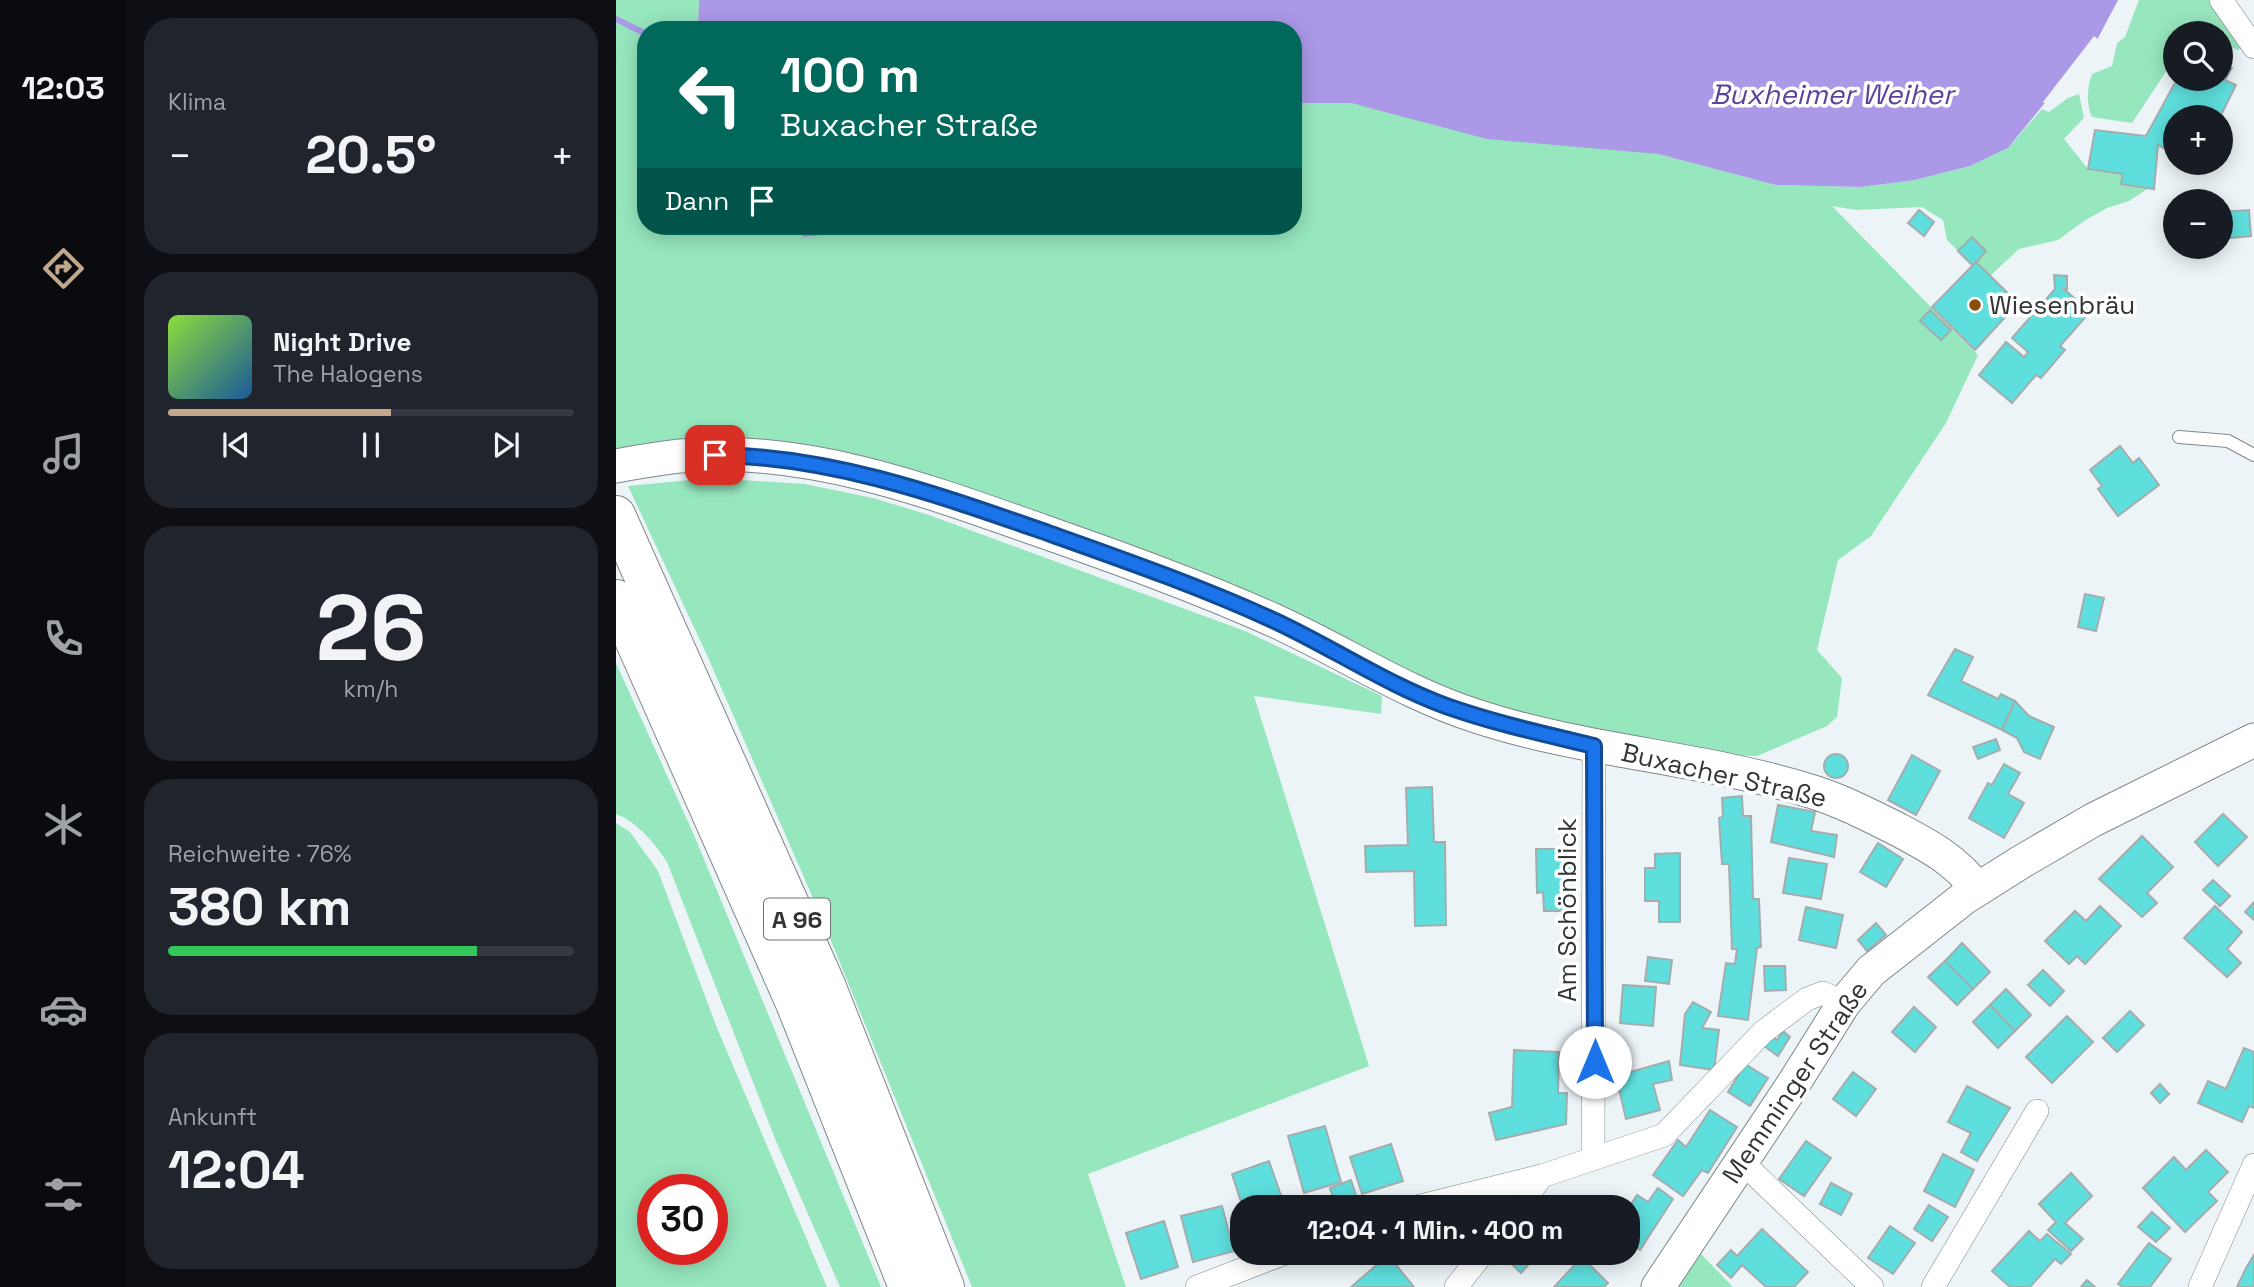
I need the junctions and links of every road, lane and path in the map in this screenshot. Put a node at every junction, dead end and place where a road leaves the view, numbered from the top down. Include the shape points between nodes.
1 (2221, 0) edge
2 (2254, 47) edge
3 (2179, 437) dead end
4 (2254, 455) edge
5 (616, 466) edge
6 (616, 515) edge
7 (616, 599) edge
8 (2254, 740) edge
9 (1594, 746) junction
10 (1977, 889) junction
11 (1844, 1003) junction
12 (2037, 1111) dead end
13 (1593, 1158) junction
14 (1742, 1162) junction
15 (2254, 1165) edge
16 (1542, 1176) junction
17 (1465, 1195) edge
18 (1528, 1195) edge
19 (1259, 1265) edge
20 (1473, 1265) edge
21 (1225, 1281) edge
22 (908, 1287) edge
23 (945, 1287) edge
24 (1197, 1287) edge
25 (1456, 1287) edge
26 (1657, 1287) edge
27 (1872, 1287) edge
28 (1933, 1287) edge
29 (2200, 1287) edge

1 - 2 street
3 - 4 lane via 2228,441
5 - 9 street, Buxacher Straße via 696,454 733,455 829,466 884,479 1208,593 1276,621 1445,706
6 - 23 highway, A 96 via 826,985
7 - 22 highway, A 96 via 795,1003
8 - 10 street, Memminger Straße via 2093,820
9 - 10 street, Buxacher Straße via 1814,792 1946,856
9 - 13 street, Am Schönblick
10 - 11 street, Memminger Straße via 1887,957
11 - 13 street via 1823,993 1807,999 1743,1051 1671,1130
11 - 14 street, Memminger Straße
12 - 28 street
13 - 16 street
14 - 26 street, Memminger Straße
14 - 27 street
15 - 29 street
16 - 17 street
16 - 18 street
19 - 21 street
20 - 25 street
21 - 24 street

